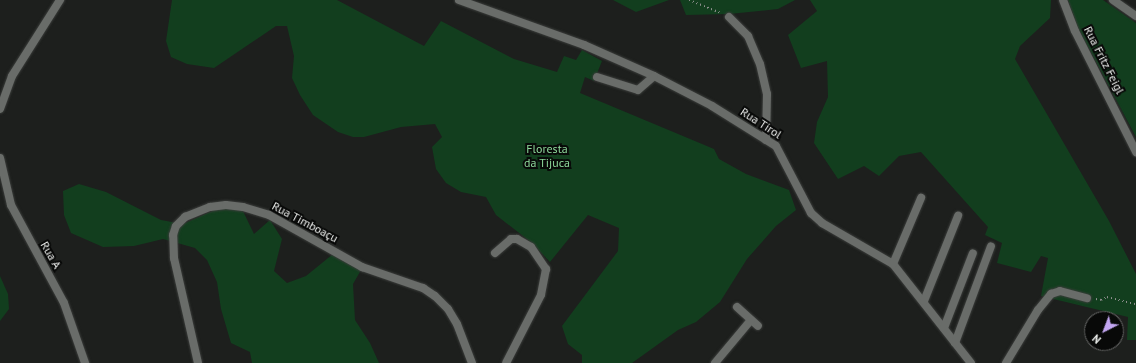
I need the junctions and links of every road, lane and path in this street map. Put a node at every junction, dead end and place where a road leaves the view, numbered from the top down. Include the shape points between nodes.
1 (60, 0) edge
2 (459, 0) edge
3 (689, 0) edge
4 (1063, 0) edge
5 (1113, 0) edge
6 (1136, 16) edge
7 (729, 17) joint
8 (654, 76) junction
9 (597, 77) dead end
10 (0, 109) edge
11 (766, 140) junction
12 (1136, 152) edge
13 (0, 158) edge
14 (921, 198) dead end
15 (958, 216) dead end
16 (991, 246) dead end
17 (495, 253) dead end
18 (973, 253) dead end
19 (893, 264) junction
20 (1087, 298) joint
21 (924, 301) junction
22 (1136, 304) edge
23 (737, 307) dead end
24 (944, 328) junction
25 (955, 343) junction
26 (86, 363) edge
27 (198, 363) edge
28 (472, 363) edge
29 (506, 363) edge
30 (715, 363) edge
31 (970, 363) edge
32 (1006, 363) edge

1 - 10 street via 12,76
2 - 8 street, Rua Tirol via 584,45
3 - 7 path
4 - 12 street, Rua Fritz Feigl via 1075,31
5 - 6 street
7 - 11 street via 748,36 760,64 766,94
8 - 9 street via 638,90
8 - 11 street, Rua Tirol via 712,106
11 - 19 street, Rua Tirol via 782,154 807,207 816,219
13 - 26 street, Rua A via 11,205 64,303
14 - 19 street
15 - 21 street
16 - 25 street
17 - 29 street via 511,239 517,239 531,247 546,269 541,295
18 - 24 street
19 - 21 street, Rua Tirol
20 - 22 path via 1101,300 1107,297
20 - 32 street via 1060,291 1051,294 1038,310
21 - 24 street, Rua Tirol
23 - 30 street via 754,323
24 - 25 street, Rua Tirol
25 - 31 street, Rua Tirol
27 - 28 street, Rua Timboaçu via 174,258 173,235 176,226 185,217 210,207 226,205 269,215 362,266 423,288 448,309 457,324

